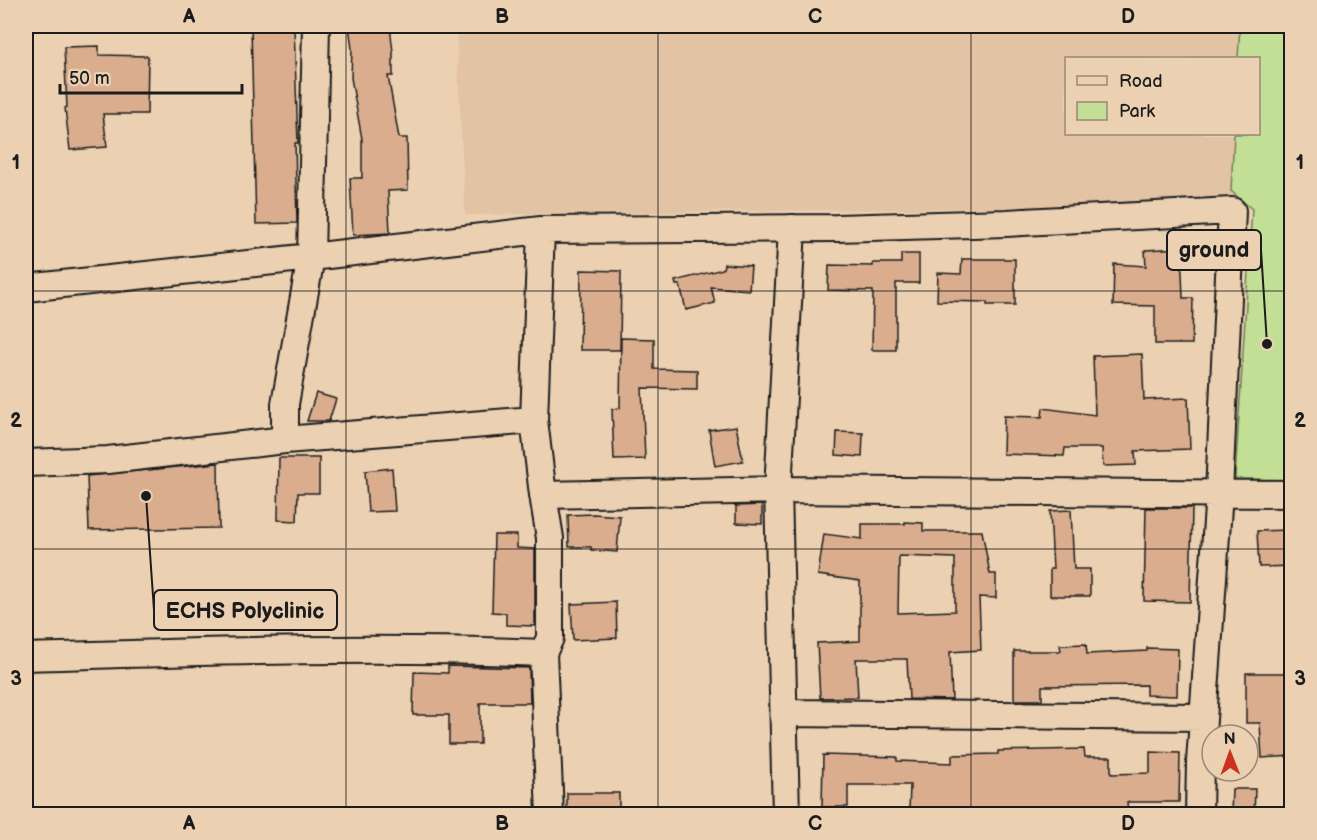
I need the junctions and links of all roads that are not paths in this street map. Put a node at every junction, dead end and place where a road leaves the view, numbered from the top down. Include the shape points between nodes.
1 (316, 26) edge
2 (792, 228) junction
3 (541, 230) junction
4 (311, 258) junction
5 (26, 288) edge
6 (534, 420) junction
7 (285, 440) junction
8 (26, 463) edge
9 (778, 490) junction
10 (1219, 493) junction
11 (1292, 494) edge
12 (543, 495) junction
13 (543, 652) junction
14 (26, 657) edge
15 (784, 712) junction
16 (1203, 717) junction
17 (550, 814) edge
18 (786, 814) edge
19 (1199, 814) edge

1 - 4 street
2 - 3 street
2 - 9 street
2 - 10 street via 1006,223 1232,211
3 - 4 street
3 - 6 street
4 - 5 street
4 - 7 street via 285,404
6 - 7 street
6 - 12 street
7 - 8 street via 108,460
9 - 10 street
9 - 12 street
9 - 15 street
10 - 11 street
10 - 16 street
12 - 13 street via 550,538 549,638
13 - 14 street via 337,649
13 - 17 street
15 - 16 street
15 - 18 street
16 - 19 street

